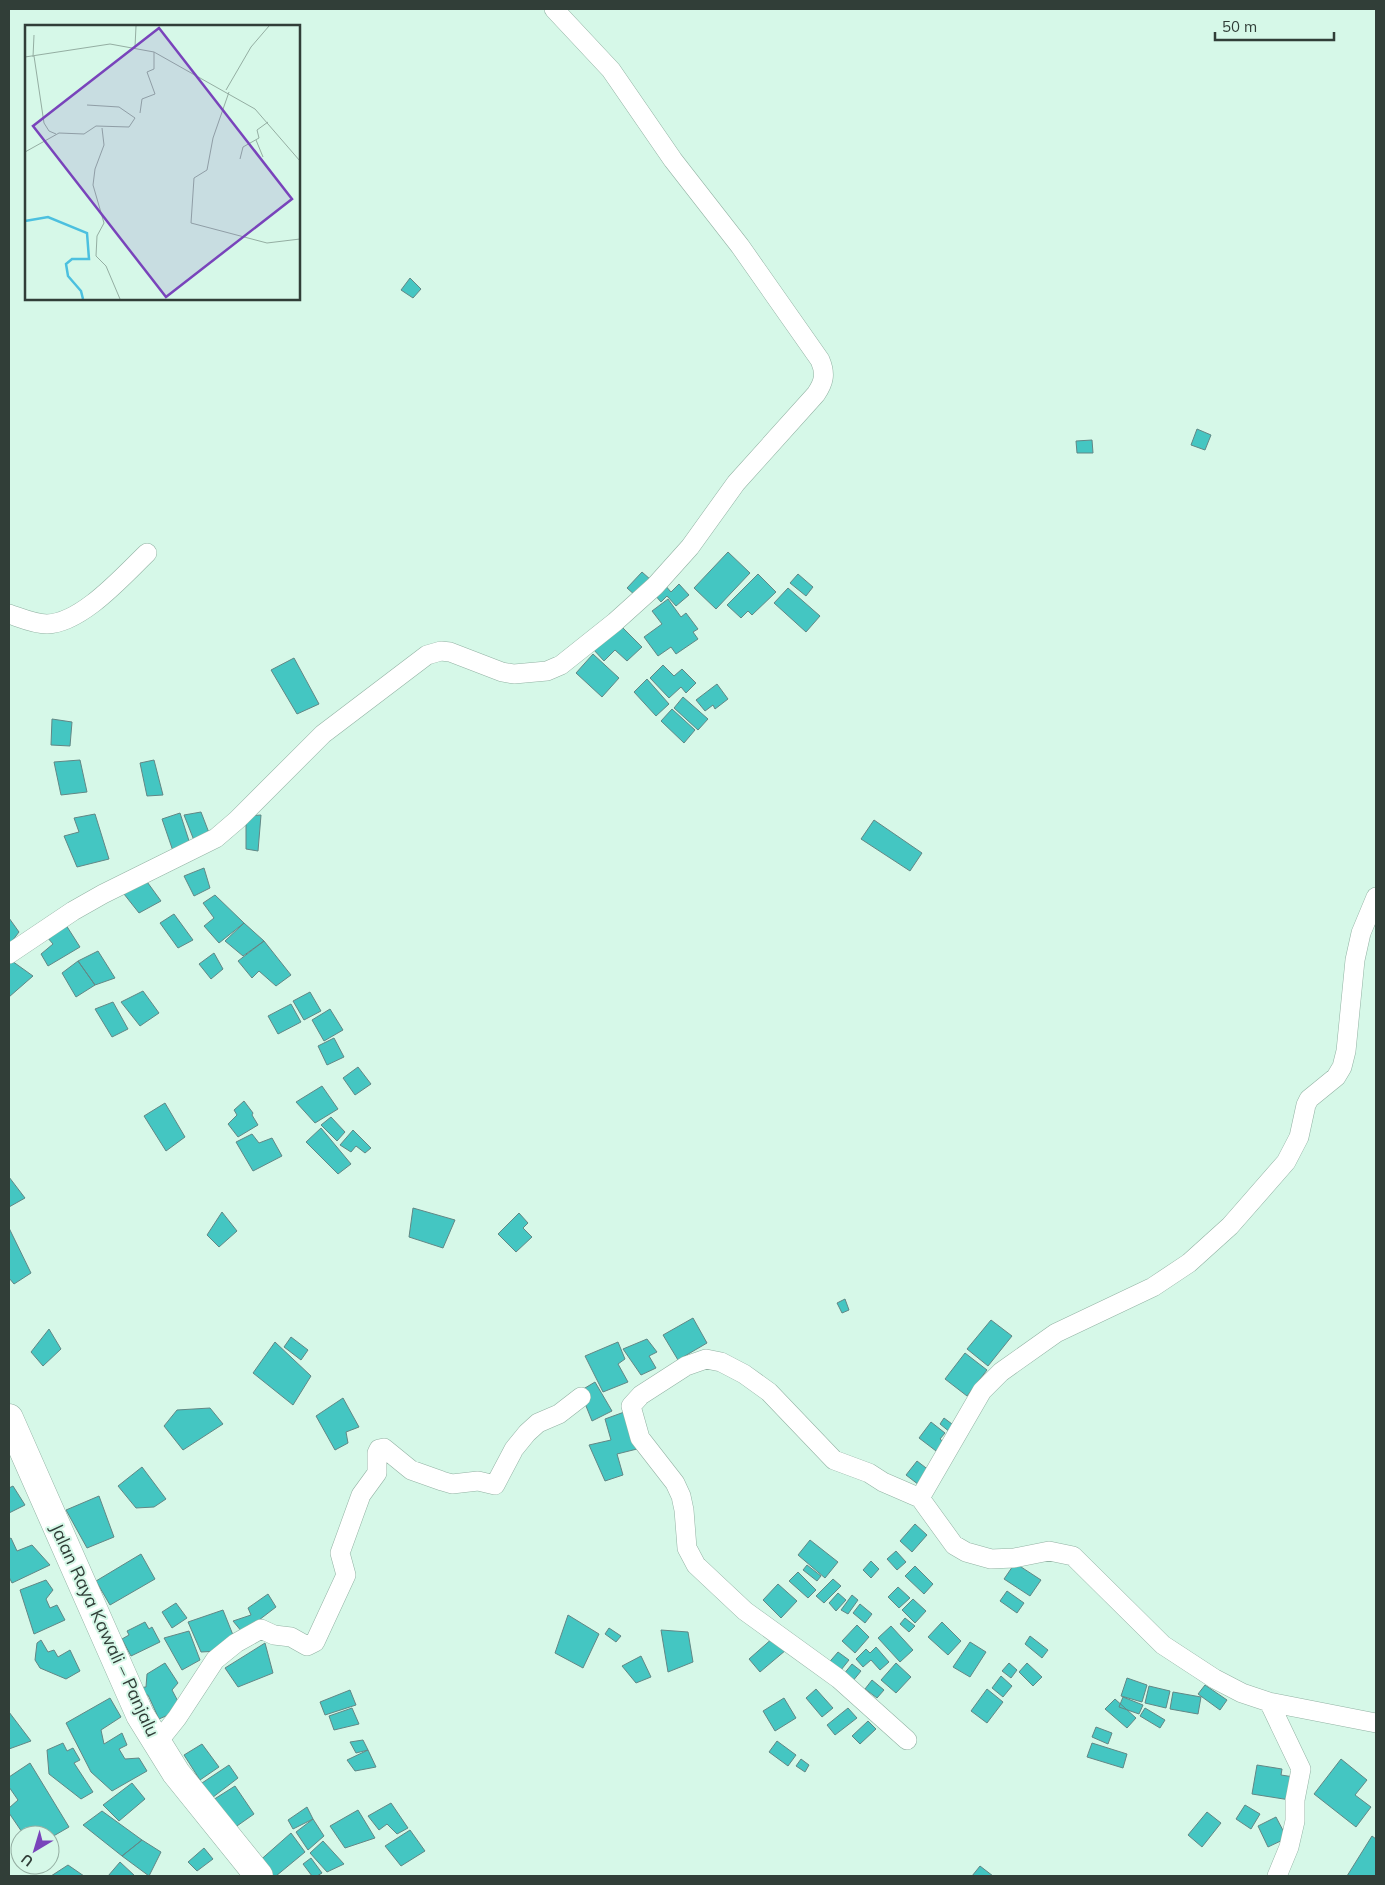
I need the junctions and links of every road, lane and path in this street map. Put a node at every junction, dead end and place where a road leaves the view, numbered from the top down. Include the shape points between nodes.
1 (554, 9) edge
2 (147, 553) dead end
3 (9, 614) edge
4 (1376, 897) edge
5 (9, 954) edge
6 (581, 1397) dead end
7 (9, 1418) edge
8 (920, 1498) junction
9 (1269, 1702) junction
10 (1376, 1723) edge
11 (907, 1740) dead end
12 (157, 1743) junction
13 (259, 1876) edge
14 (1277, 1876) edge

1 - 5 street via 611,70 820,360 824,368 816,394 736,483 690,547 655,586 561,665 547,671 514,674 450,652 441,651 427,656 323,734 216,838 102,894
2 - 3 street via 111,588 66,619 43,624
4 - 8 street via 1361,933 1355,960 1342,1066 1336,1076 1309,1099 1297,1142 1286,1162 1230,1226 1190,1263 1153,1287 1056,1333 1001,1372 982,1391
6 - 12 street via 559,1414 538,1423 527,1434 514,1449 495,1485 478,1481 456,1484 442,1481 411,1470 389,1451 379,1449 377,1473 361,1495 340,1553 346,1575 315,1642 307,1646 291,1637 261,1629 252,1632 215,1660
7 - 12 main road, Jalan Raya Kawali – Panjalu via 140,1715
8 - 9 street via 954,1545 966,1552 991,1559 1014,1558 1049,1550 1073,1556 1163,1645 1215,1679
8 - 11 street via 830,1458 769,1392 721,1362 706,1359 686,1366 640,1395 631,1406 640,1438 675,1483 681,1496 687,1548 696,1565 744,1612 839,1679
9 - 10 street
9 - 14 street via 1301,1769 1295,1800 1296,1822
12 - 13 main road, Jalan Raya Kawali – Panjalu via 188,1788

